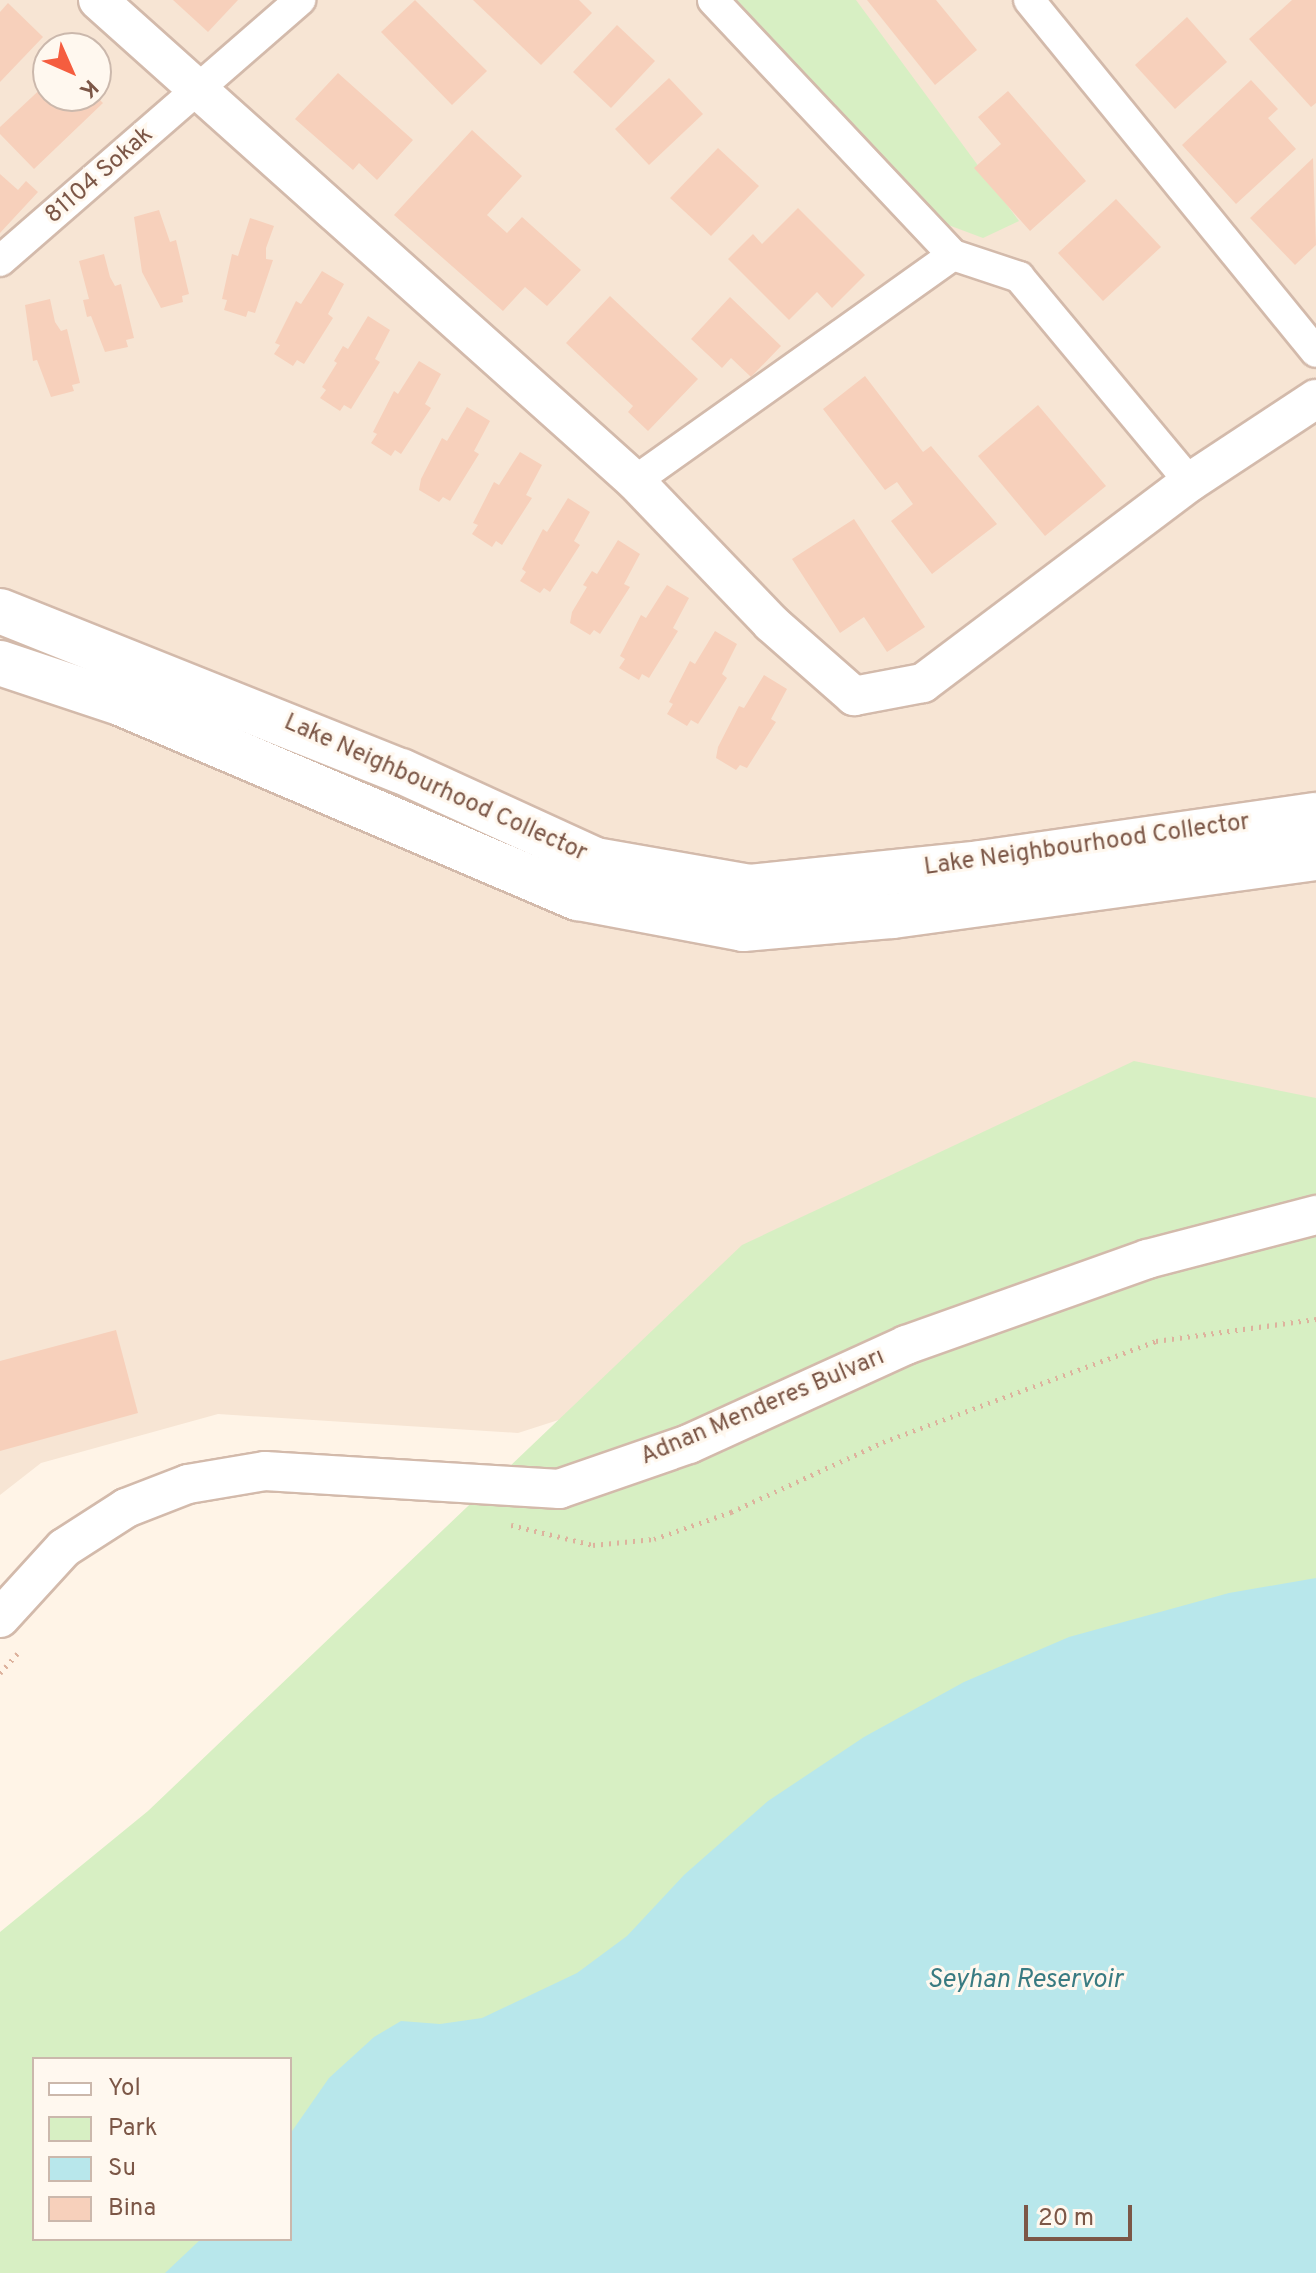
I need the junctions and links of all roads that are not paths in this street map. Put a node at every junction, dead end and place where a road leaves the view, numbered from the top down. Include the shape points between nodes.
1 (98, 0) edge
2 (300, 0) edge
3 (713, 0) edge
4 (1029, 0) edge
5 (199, 89) junction
6 (953, 255) junction
7 (0, 261) edge
8 (1316, 352) edge
9 (1316, 399) edge
10 (635, 481) junction
11 (1190, 482) junction
12 (0, 611) edge
13 (0, 663) edge
14 (1316, 815) edge
15 (1316, 858) edge
16 (1316, 1215) edge
17 (0, 1618) edge

1 - 5 street
2 - 5 street, 81104 Sokak
3 - 6 street
4 - 8 street
5 - 7 street, 81104 Sokak
5 - 10 street
6 - 10 street
6 - 11 street via 1019,277
9 - 11 street
10 - 11 street via 771,623 854,696 923,683
12 - 14 main road, Lake Neighbourhood Collector via 401,771 595,860 750,887 981,863
13 - 15 main road, Lake Neighbourhood Collector via 120,703 578,898 743,929 893,916
16 - 17 street, Adnan Menderes Bulvarı via 1147,1259 906,1345 689,1444 559,1489 265,1471 188,1484 126,1508 64,1548

